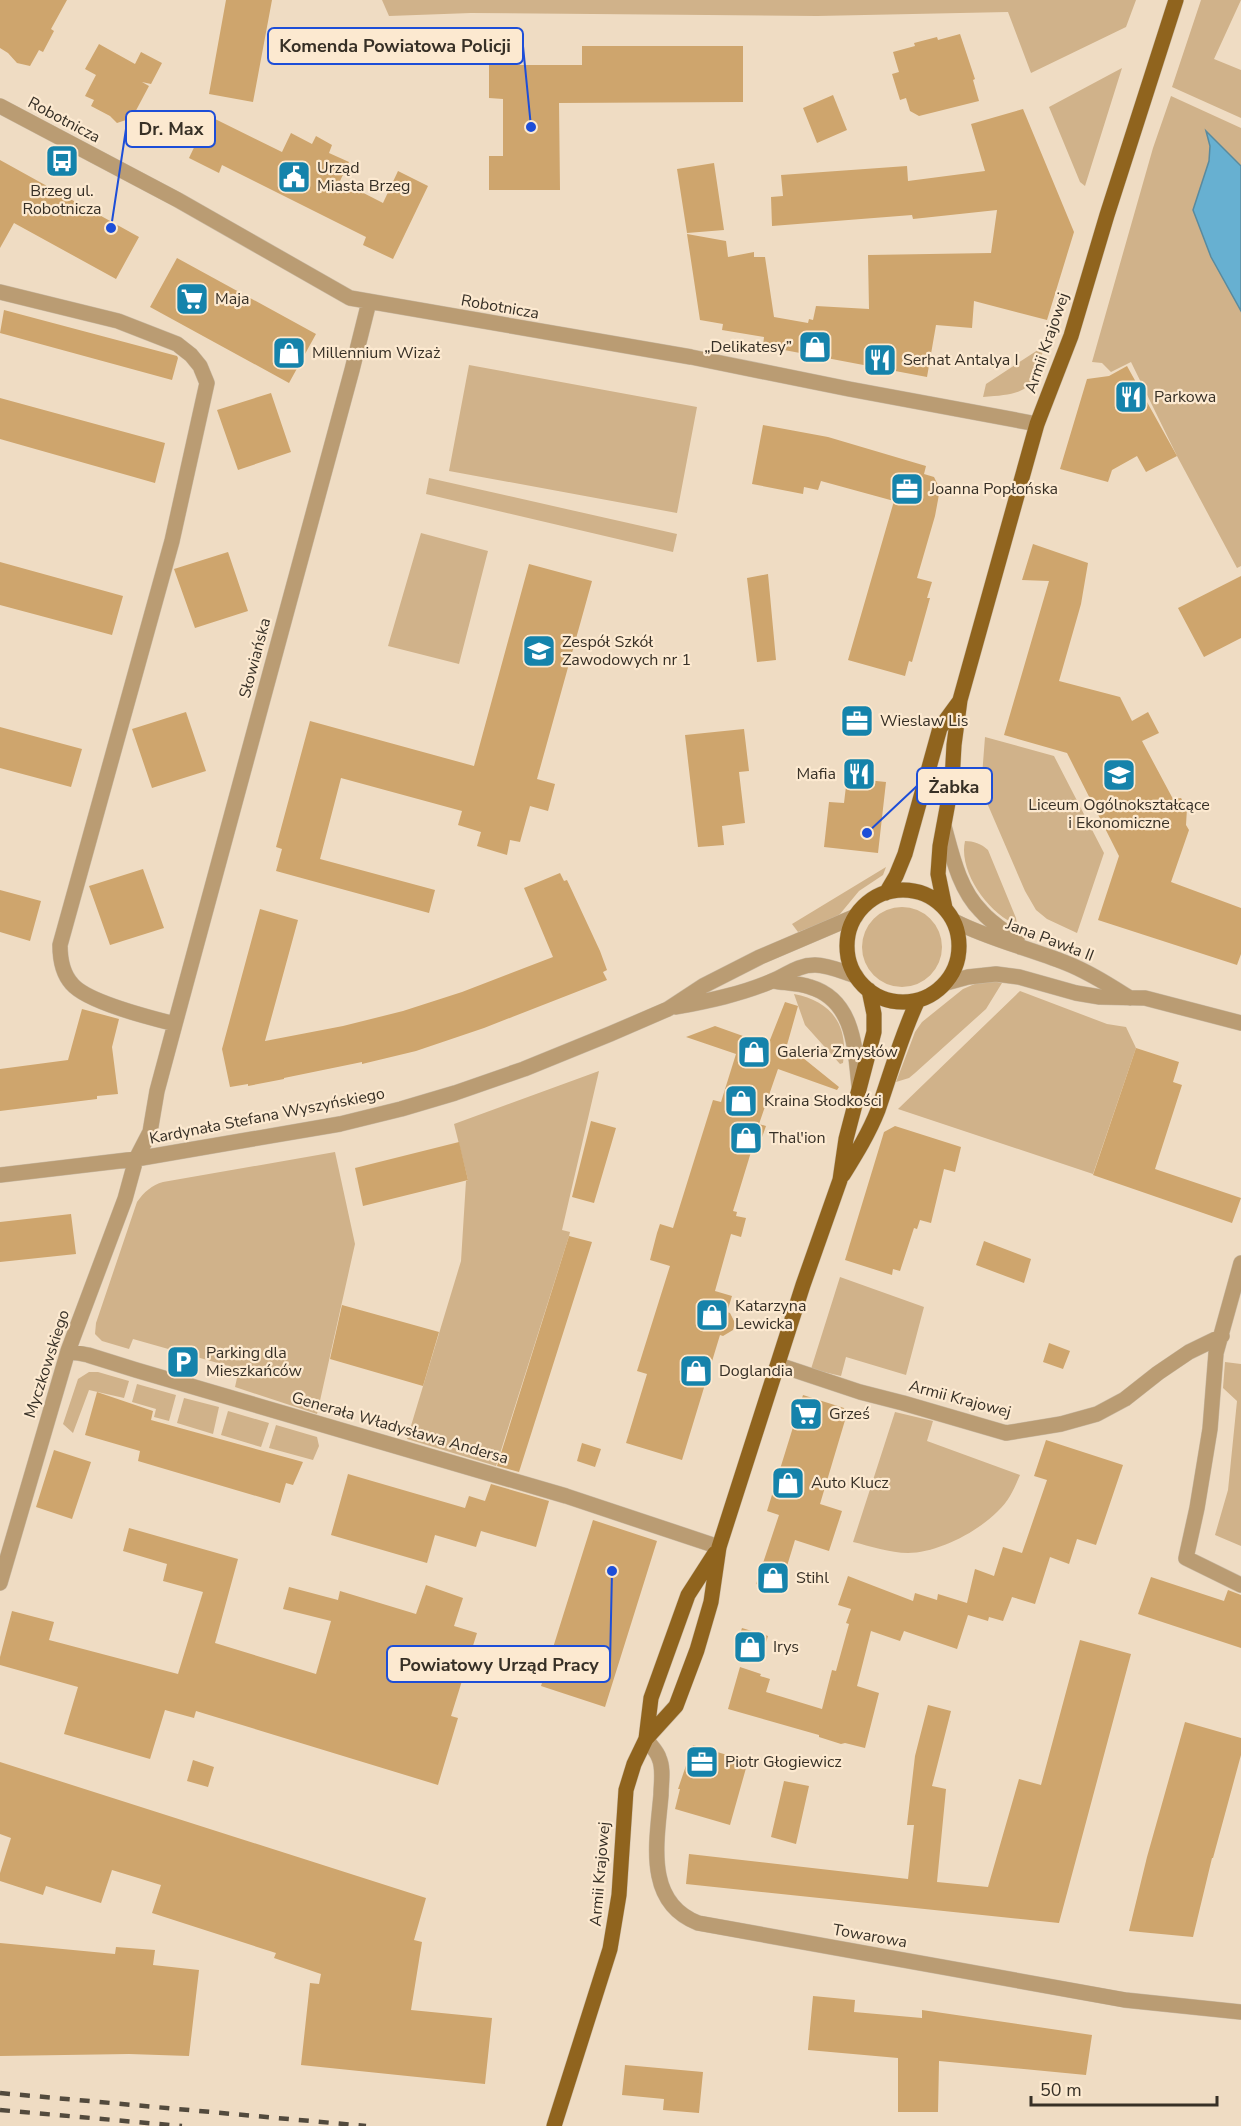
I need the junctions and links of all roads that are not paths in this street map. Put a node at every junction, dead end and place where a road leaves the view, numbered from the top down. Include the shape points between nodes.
1 (1176, 0) edge
2 (0, 106) edge
3 (0, 292) edge
4 (369, 302) junction
5 (1037, 424) junction
6 (960, 700) junction
7 (944, 826) junction
8 (886, 893) junction
9 (949, 914) junction
10 (856, 916) junction
11 (1029, 949) junction
12 (856, 976) junction
13 (773, 981) junction
14 (946, 983) junction
15 (868, 990) junction
16 (1130, 998) junction
17 (918, 1000) junction
18 (668, 1009) junction
19 (1241, 1023) edge
20 (175, 1024) junction
21 (860, 1088) junction
22 (136, 1159) junction
23 (0, 1175) edge
24 (840, 1180) junction
25 (1241, 1263) edge
26 (1222, 1336) junction
27 (68, 1351) junction
28 (778, 1365) junction
29 (719, 1547) junction
30 (0, 1583) edge
31 (1241, 1585) edge
32 (646, 1739) junction
33 (1241, 2012) edge
34 (555, 2121) edge

1 - 5 main road, Armii Krajowej via 1071,336
2 - 4 street, Robotnicza via 178,200 350,298
3 - 20 street via 118,321 177,344 201,366 207,383 172,541 60,945 66,976 80,992 137,1015
4 - 5 street, Robotnicza via 691,357
4 - 20 street, Słowiańska
5 - 6 main road, Armii Krajowej
6 - 7 main road, Armii Krajowej
6 - 8 main road, Armii Krajowej via 940,728 905,854
7 - 9 main road, Armii Krajowej via 938,874
7 - 11 street via 970,898 999,928
8 - 9 main road via 918,891 933,898
8 - 10 main road via 869,902
9 - 11 street, Jana Pawła II via 978,933
9 - 14 main road via 960,946 958,960
10 - 12 main road via 847,946
10 - 18 street, Kardynała Stefana Wyszyńskiego via 742,966
11 - 16 street, Jana Pawła II via 1099,978
12 - 13 street, Kardynała Stefana Wyszyńskiego via 815,965 797,967
12 - 15 main road
13 - 18 street, Kardynała Stefana Wyszyńskiego
13 - 21 street via 810,987 840,1007 854,1040
14 - 16 street, Jana Pawła II via 996,974 1092,996
14 - 17 main road
15 - 17 main road via 892,1001
15 - 21 main road, Armii Krajowej via 874,1032
16 - 19 street, Jana Pawła II via 1145,998
17 - 24 main road, Armii Krajowej via 877,1110
18 - 22 street, Kardynała Stefana Wyszyńskiego via 524,1069 401,1109 340,1124
20 - 22 street, Słowiańska via 150,1132
21 - 24 main road, Armii Krajowej
22 - 23 street, Kardynała Stefana Wyszyńskiego
22 - 27 street, Myczkowskiego
24 - 28 main road, Armii Krajowej
25 - 26 street
26 - 28 street, Armii Krajowej via 1189,1352 1125,1399 1096,1414 1006,1433
26 - 31 street via 1216,1353 1209,1429 1186,1558
27 - 29 street, Generała Władysława Andersa via 531,1485
27 - 30 street, Myczkowskiego
28 - 29 main road, Armii Krajowej
29 - 32 main road, Armii Krajowej via 688,1595 651,1698
29 - 32 main road, Armii Krajowej via 711,1602 676,1706
32 - 33 street, Towarowa via 659,1757 662,1774 656,1854 660,1879 663,1892 683,1917 698,1923 1125,2000
32 - 34 main road, Armii Krajowej via 626,1790 619,1895 610,1949

